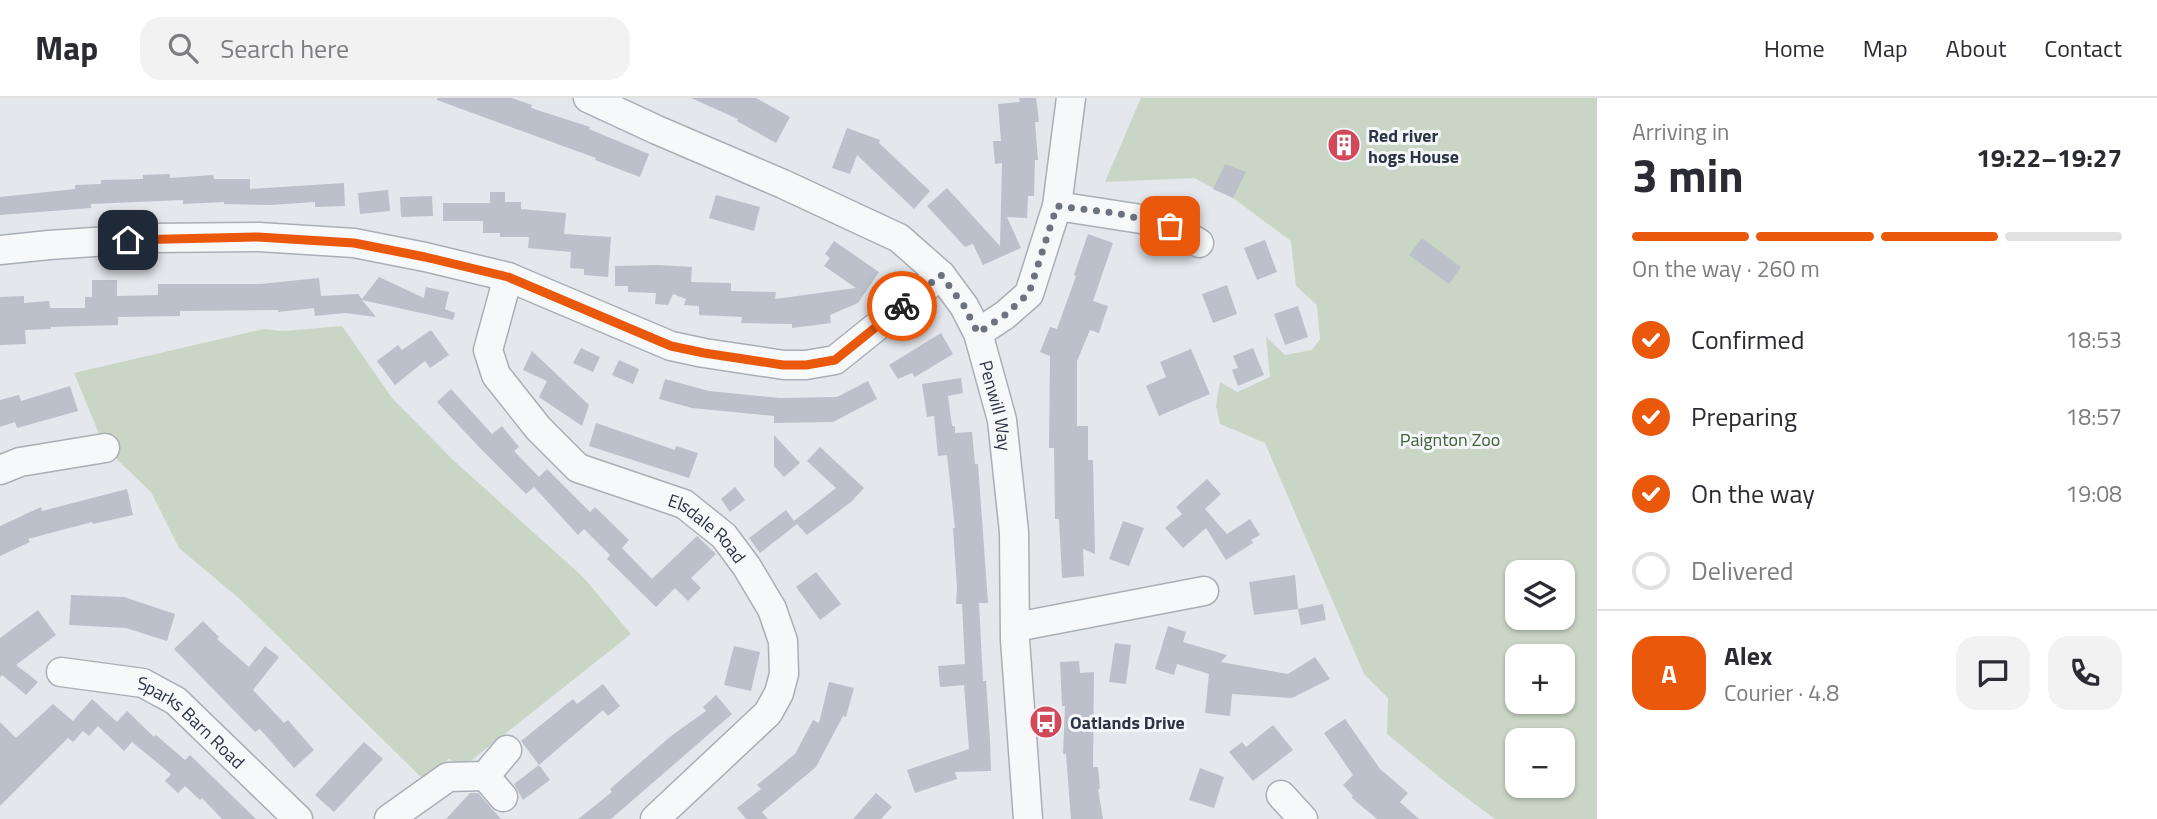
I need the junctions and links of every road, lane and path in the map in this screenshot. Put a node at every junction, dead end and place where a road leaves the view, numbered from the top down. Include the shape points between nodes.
1 (588, 98) edge
2 (1070, 98) edge
3 (1057, 206) junction
4 (1199, 243) dead end
5 (0, 250) edge
6 (941, 275) junction
7 (508, 277) junction
8 (978, 333) junction
9 (105, 448) dead end
10 (0, 470) edge
11 (1204, 591) dead end
12 (1016, 627) junction
13 (61, 672) dead end
14 (507, 750) dead end
15 (1281, 795) dead end
16 (1020, 818) edge
17 (298, 819) edge
18 (389, 819) edge
19 (655, 819) edge
20 (1303, 819) edge

1 - 6 street, Penwill Way via 899,238
2 - 3 street
3 - 4 street via 1154,221
3 - 8 street via 1029,293
5 - 7 street via 154,238 258,237 354,243
6 - 7 street via 835,360 806,365 671,346
6 - 8 street, Penwill Way
7 - 19 street, Elsdale Road via 488,350 496,374 538,428 578,468 684,504 724,537 772,609 782,642 784,674 768,713
8 - 12 street, Penwill Way via 1002,420 1014,532
9 - 10 street via 20,462
11 - 12 street
12 - 16 street, Penwill Way
13 - 17 street, Sparks Barn Road via 143,683 176,701
14 - 18 street via 494,787 448,777
15 - 20 street

